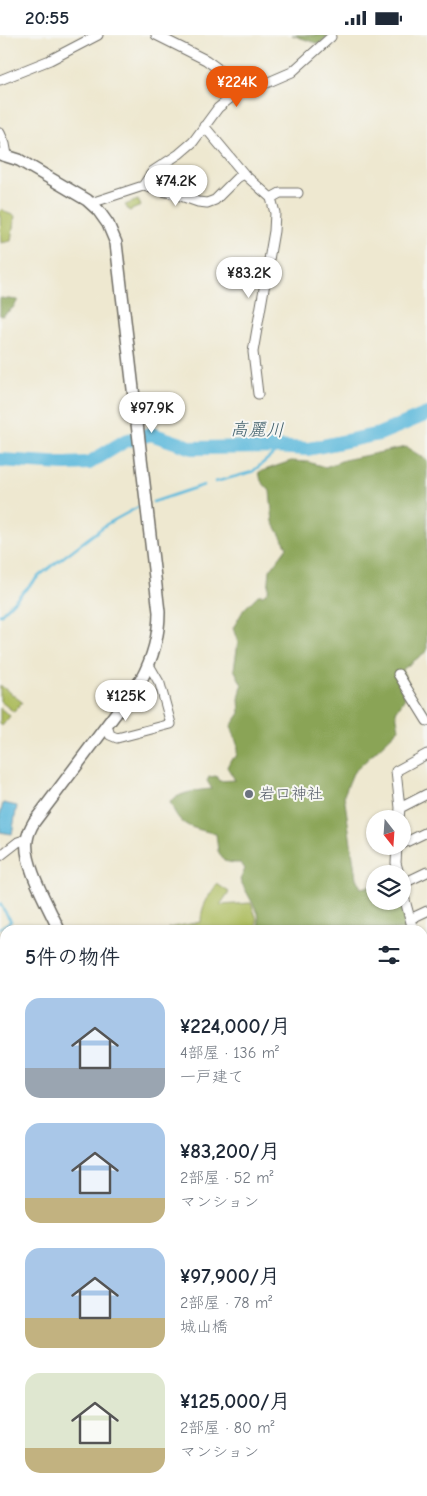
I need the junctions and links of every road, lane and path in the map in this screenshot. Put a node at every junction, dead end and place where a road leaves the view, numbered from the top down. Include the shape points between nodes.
1 (98, 35) edge
2 (156, 35) edge
3 (331, 37) dead end
4 (0, 80) edge
5 (238, 92) junction
6 (204, 126) junction
7 (0, 133) edge
8 (3, 154) edge
9 (244, 174) junction
10 (143, 185) junction
11 (298, 193) dead end
12 (271, 198) junction
13 (91, 203) junction
14 (258, 394) dead end
15 (149, 665) junction
16 (398, 675) dead end
17 (427, 721) edge
18 (107, 725) junction
19 (427, 755) edge
20 (427, 794) edge
21 (400, 808) joint
22 (427, 832) edge
23 (27, 839) junction
24 (411, 840) edge
25 (0, 856) edge
26 (427, 871) edge
27 (411, 879) edge
28 (408, 910) edge
29 (427, 911) edge
30 (410, 919) junction
31 (57, 925) edge
32 (412, 925) edge

1 - 4 street via 50,60
2 - 5 street via 206,60
3 - 5 street via 292,72 248,91
5 - 6 street via 218,108
6 - 9 street
6 - 10 street via 194,142 153,171
7 - 8 street via 5,144
8 - 13 street via 19,160
9 - 10 street via 215,200 207,203
9 - 12 street
10 - 13 street
11 - 12 street via 280,193
12 - 14 street via 275,213 274,231 253,352
13 - 15 street via 108,224 116,243 159,627
15 - 18 street
15 - 18 street via 160,683 171,724 117,738 110,735
16 - 17 street
18 - 23 street via 34,822
19 - 21 street via 396,771
20 - 21 street
22 - 24 street
23 - 25 street
23 - 31 street via 31,868
26 - 27 street
28 - 30 street
29 - 30 street
30 - 32 street

